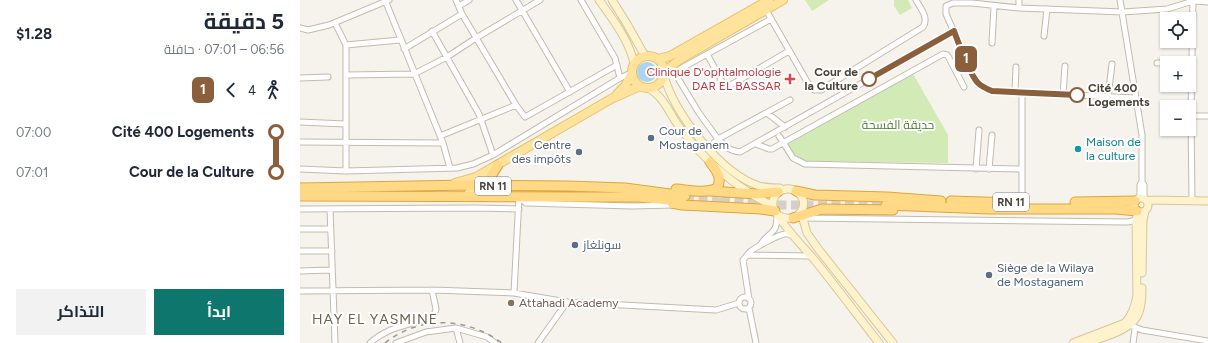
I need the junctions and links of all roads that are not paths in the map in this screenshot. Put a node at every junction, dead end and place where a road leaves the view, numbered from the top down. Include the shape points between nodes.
1 (386, 0) edge
2 (456, 0) edge
3 (469, 0) edge
4 (516, 0) edge
5 (540, 0) edge
6 (581, 0) edge
7 (598, 0) edge
8 (612, 0) edge
9 (769, 0) edge
10 (783, 0) edge
11 (916, 0) edge
12 (1020, 0) edge
13 (1120, 0) edge
14 (1193, 1) edge
15 (972, 2) edge
16 (1208, 2) edge
17 (459, 6) junction
18 (994, 6) junction
19 (1019, 8) junction
20 (1047, 9) junction
21 (766, 10) junction
22 (522, 11) junction
23 (1123, 12) junction
24 (462, 14) junction
25 (771, 19) junction
26 (335, 23) junction
27 (300, 28) edge
28 (432, 31) junction
29 (954, 31) junction
30 (1044, 36) dead end
31 (476, 38) junction
32 (400, 40) junction
33 (992, 43) dead end
34 (346, 45) junction
35 (404, 49) junction
36 (789, 51) junction
37 (707, 54) junction
38 (645, 56) junction
39 (1192, 56) edge
40 (447, 57) junction
41 (658, 59) junction
42 (634, 63) junction
43 (1112, 64) dead end
44 (617, 65) junction
45 (1065, 66) dead end
46 (1016, 67) dead end
47 (414, 74) junction
48 (631, 74) junction
49 (664, 74) junction
50 (346, 75) junction
51 (328, 77) dead end
52 (300, 78) edge
53 (620, 78) junction
54 (640, 86) junction
55 (964, 87) dead end
56 (648, 88) junction
57 (570, 92) junction
58 (1015, 92) junction
59 (1022, 93) junction
60 (1063, 95) junction
61 (1108, 97) junction
62 (1136, 98) junction
63 (611, 99) junction
64 (790, 100) dead end
65 (516, 104) junction
66 (767, 113) junction
67 (1196, 116) edge
68 (1208, 116) edge
69 (481, 119) junction
70 (300, 122) edge
71 (345, 124) junction
72 (785, 127) junction
73 (979, 130) dead end
74 (992, 135) dead end
75 (440, 136) junction
76 (779, 136) dead end
77 (1191, 136) edge
78 (718, 139) junction
79 (300, 142) edge
80 (346, 143) junction
81 (443, 143) junction
82 (756, 144) junction
83 (782, 144) junction
84 (708, 148) junction
85 (493, 155) junction
86 (710, 162) junction
87 (498, 165) junction
88 (450, 168) junction
89 (300, 169) edge
90 (976, 169) junction
91 (989, 169) junction
92 (1021, 169) junction
93 (346, 171) junction
94 (442, 186) junction
95 (477, 186) junction
96 (500, 186) junction
97 (300, 188) edge
98 (625, 188) junction
99 (709, 191) junction
100 (782, 191) junction
101 (796, 191) junction
102 (750, 193) junction
103 (300, 196) edge
104 (465, 197) junction
105 (519, 197) junction
106 (684, 200) junction
107 (1192, 200) junction
108 (1208, 200) edge
109 (1022, 203) junction
110 (886, 204) tunnel mouth
111 (947, 204) junction
112 (1141, 207) junction
113 (300, 209) edge
114 (330, 209) junction
115 (519, 209) junction
116 (776, 211) junction
117 (799, 216) junction
118 (300, 229) edge
119 (330, 229) junction
120 (794, 236) junction
121 (759, 246) junction
122 (300, 251) edge
123 (332, 251) junction
124 (748, 256) junction
125 (811, 256) junction
126 (331, 270) junction
127 (300, 271) edge
128 (432, 290) junction
129 (300, 291) edge
130 (333, 291) junction
131 (514, 293) junction
132 (749, 299) junction
133 (567, 302) junction
134 (739, 303) junction
135 (749, 308) junction
136 (1130, 326) junction
137 (456, 328) junction
138 (1207, 342) edge
139 (335, 343) edge
140 (370, 343) edge
141 (397, 343) edge
142 (460, 343) edge
143 (495, 343) edge
144 (538, 343) edge
145 (756, 343) edge
146 (880, 343) edge
147 (893, 343) edge
148 (1073, 343) edge
149 (1087, 343) edge
150 (1133, 343) edge

1 - 26 street
1 - 32 street
2 - 17 street
3 - 17 street
4 - 22 street
5 - 22 street
6 - 44 street
7 - 42 main road via 629,47
8 - 38 main road
9 - 41 main road via 670,56
10 - 21 main road
11 - 36 street via 925,16 926,22 923,27 824,89 811,88
12 - 19 street
13 - 23 street
14 - 16 street
14 - 23 street via 1168,9
14 - 39 street
15 - 18 street
15 - 29 street via 946,6 946,14
17 - 24 street
18 - 19 street
18 - 33 street
19 - 20 street
20 - 23 street
20 - 30 street
21 - 25 street
21 - 49 main road via 679,60
22 - 31 street
22 - 57 street
23 - 62 street
24 - 28 street
24 - 31 street
25 - 36 street
25 - 37 street
26 - 27 street via 308,30
26 - 34 street
28 - 35 street
28 - 40 street
29 - 58 street via 977,83 992,91
29 - 72 street
31 - 40 street
31 - 65 street
32 - 34 street
32 - 35 street
34 - 50 street
35 - 47 street
36 - 37 street via 729,86 724,85
37 - 78 street via 680,69 677,74 699,113
38 - 41 main road
38 - 42 main road
40 - 47 street
40 - 69 street
41 - 49 main road
42 - 48 main road
43 - 61 street
44 - 53 street
44 - 57 street
45 - 60 street
46 - 58 street
47 - 50 street
47 - 75 street
48 - 53 street
48 - 54 main road
48 - 63 main road, RN 11 via 625,86
49 - 56 main road via 656,86
49 - 84 main road via 668,90 682,116
50 - 71 street
51 - 52 street
53 - 85 street
54 - 56 main road
54 - 63 main road, RN 11
55 - 83 street via 949,58 943,54
56 - 86 main road via 660,98 680,128
57 - 65 street via 527,117 523,116
58 - 59 street
59 - 60 street
59 - 92 street
60 - 61 street
61 - 62 street
62 - 112 street via 1142,135 1144,186
63 - 87 main road, RN 11
64 - 66 street
65 - 69 street
66 - 72 street
66 - 78 street
67 - 68 street
69 - 75 street
69 - 85 street
70 - 71 street
71 - 80 street
72 - 82 street
73 - 90 street
74 - 91 street
75 - 81 street
76 - 83 street
77 - 107 street
78 - 82 street via 733,152 740,152
78 - 84 street
79 - 80 street
80 - 81 street
80 - 93 street
81 - 88 street
82 - 83 street via 769,149
83 - 90 street via 793,158 805,164
84 - 100 main road via 748,181
85 - 88 street via 473,164
86 - 99 highway via 719,174 720,182 717,188
86 - 102 main road
87 - 94 main road via 476,177
87 - 95 main road
87 - 96 highway via 490,178 494,185
88 - 93 street
89 - 93 street
90 - 91 street
91 - 92 street
92 - 109 street
94 - 95 highway, RN 11
94 - 97 highway, RN 11
95 - 96 highway, RN 11
95 - 104 main road
96 - 98 highway, RN 11
98 - 99 highway
98 - 106 highway, RN 11
99 - 102 highway
100 - 101 main road
100 - 102 highway
100 - 116 main road via 773,201
101 - 111 highway via 815,195 887,197
101 - 117 main road via 803,203
102 - 116 main road
103 - 104 highway, RN 11
104 - 105 highway, RN 11
105 - 106 highway, RN 11 via 639,197
105 - 106 street via 526,203 632,206
105 - 115 street
106 - 116 highway
107 - 108 main road
107 - 112 main road via 1164,201
109 - 111 highway, RN 11
109 - 112 highway, RN 11
110 - 111 highway, RN 11
111 - 112 highway, RN 11 via 988,209
111 - 117 highway via 893,210 822,209
112 - 117 street via 1128,222
112 - 136 main road via 1137,296 1129,319
112 - 136 main road via 1142,303 1139,314
113 - 114 street
114 - 115 street
114 - 119 street
115 - 131 street
116 - 117 main road via 783,218
116 - 120 main road
116 - 121 street via 776,228
117 - 147 main road via 819,250
118 - 119 street
119 - 123 street
120 - 121 street via 786,233
120 - 125 main road
121 - 124 street
122 - 123 street
123 - 126 street
124 - 125 street
124 - 132 street via 743,260
125 - 146 main road
126 - 127 street
126 - 130 street
128 - 130 street
128 - 131 street
128 - 140 street via 436,309 434,315 392,328
129 - 130 street
130 - 139 street
131 - 133 street
132 - 134 street via 743,298
132 - 135 street
133 - 134 street via 716,310
133 - 144 street
134 - 135 street via 744,309
135 - 145 street
136 - 138 street
136 - 148 main road
136 - 149 main road
136 - 150 street
137 - 141 street via 426,332
137 - 142 street
137 - 143 street via 487,337

